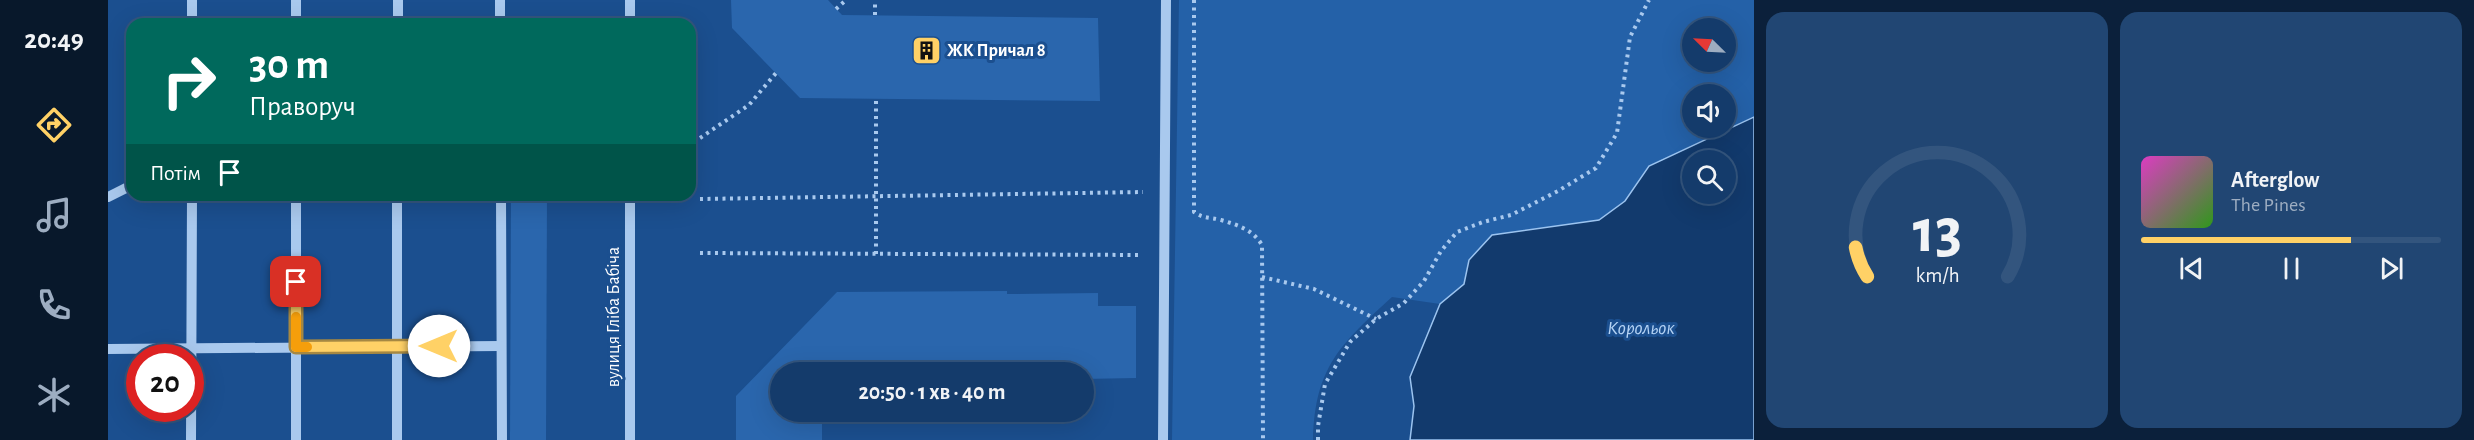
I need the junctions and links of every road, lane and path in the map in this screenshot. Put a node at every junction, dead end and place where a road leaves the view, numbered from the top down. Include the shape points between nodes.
1 (192, 0) edge
2 (296, 0) edge
3 (398, 0) edge
4 (500, 0) edge
5 (630, 0) edge
6 (846, 0) edge
7 (875, 0) edge
8 (1166, 0) edge
9 (1194, 0) edge
10 (1649, 0) edge
11 (836, 9) dead end
12 (875, 15) dead end
13 (192, 18) edge
14 (296, 18) edge
15 (398, 18) edge
16 (500, 18) edge
17 (630, 18) edge
18 (776, 73) dead end
19 (876, 99) dead end
20 (700, 138) dead end
21 (126, 188) edge
22 (1164, 191) junction
23 (876, 196) junction
24 (108, 197) edge
25 (700, 199) dead end
26 (192, 201) edge
27 (296, 201) edge
28 (397, 201) edge
29 (501, 201) edge
30 (630, 201) edge
31 (700, 253) dead end
32 (876, 254) junction
33 (1164, 255) junction
34 (1262, 278) junction
35 (1376, 319) junction
36 (191, 344) edge
37 (397, 346) junction
38 (501, 346) junction
39 (296, 347) junction
40 (204, 348) edge
41 (108, 349) edge
42 (126, 349) edge
43 (191, 422) edge
44 (191, 440) edge
45 (296, 440) edge
46 (397, 440) edge
47 (502, 440) edge
48 (630, 440) edge
49 (1163, 440) edge
50 (1263, 440) edge
51 (1318, 440) edge

1 - 13 street
2 - 14 street
3 - 15 street
4 - 16 street
5 - 17 street
6 - 11 path
7 - 12 path
8 - 22 street
9 - 34 path via 1194,212 1202,218 1255,233 1262,244
10 - 35 path via 1630,37 1617,133 1596,168 1511,215 1457,232 1404,303
18 - 20 path via 749,105
19 - 23 path
21 - 24 street
22 - 23 path
22 - 33 street
23 - 25 path
23 - 32 path
26 - 36 street
27 - 39 street
28 - 37 street
29 - 38 street
30 - 48 street, вулиця Гліба Бабіча
31 - 32 path
32 - 33 path
33 - 49 street
34 - 35 path via 1314,289
34 - 50 path
35 - 51 path via 1350,342 1324,384
37 - 38 street
37 - 39 street
37 - 46 street
38 - 47 street
39 - 40 street
39 - 45 street
41 - 42 street
43 - 44 street

